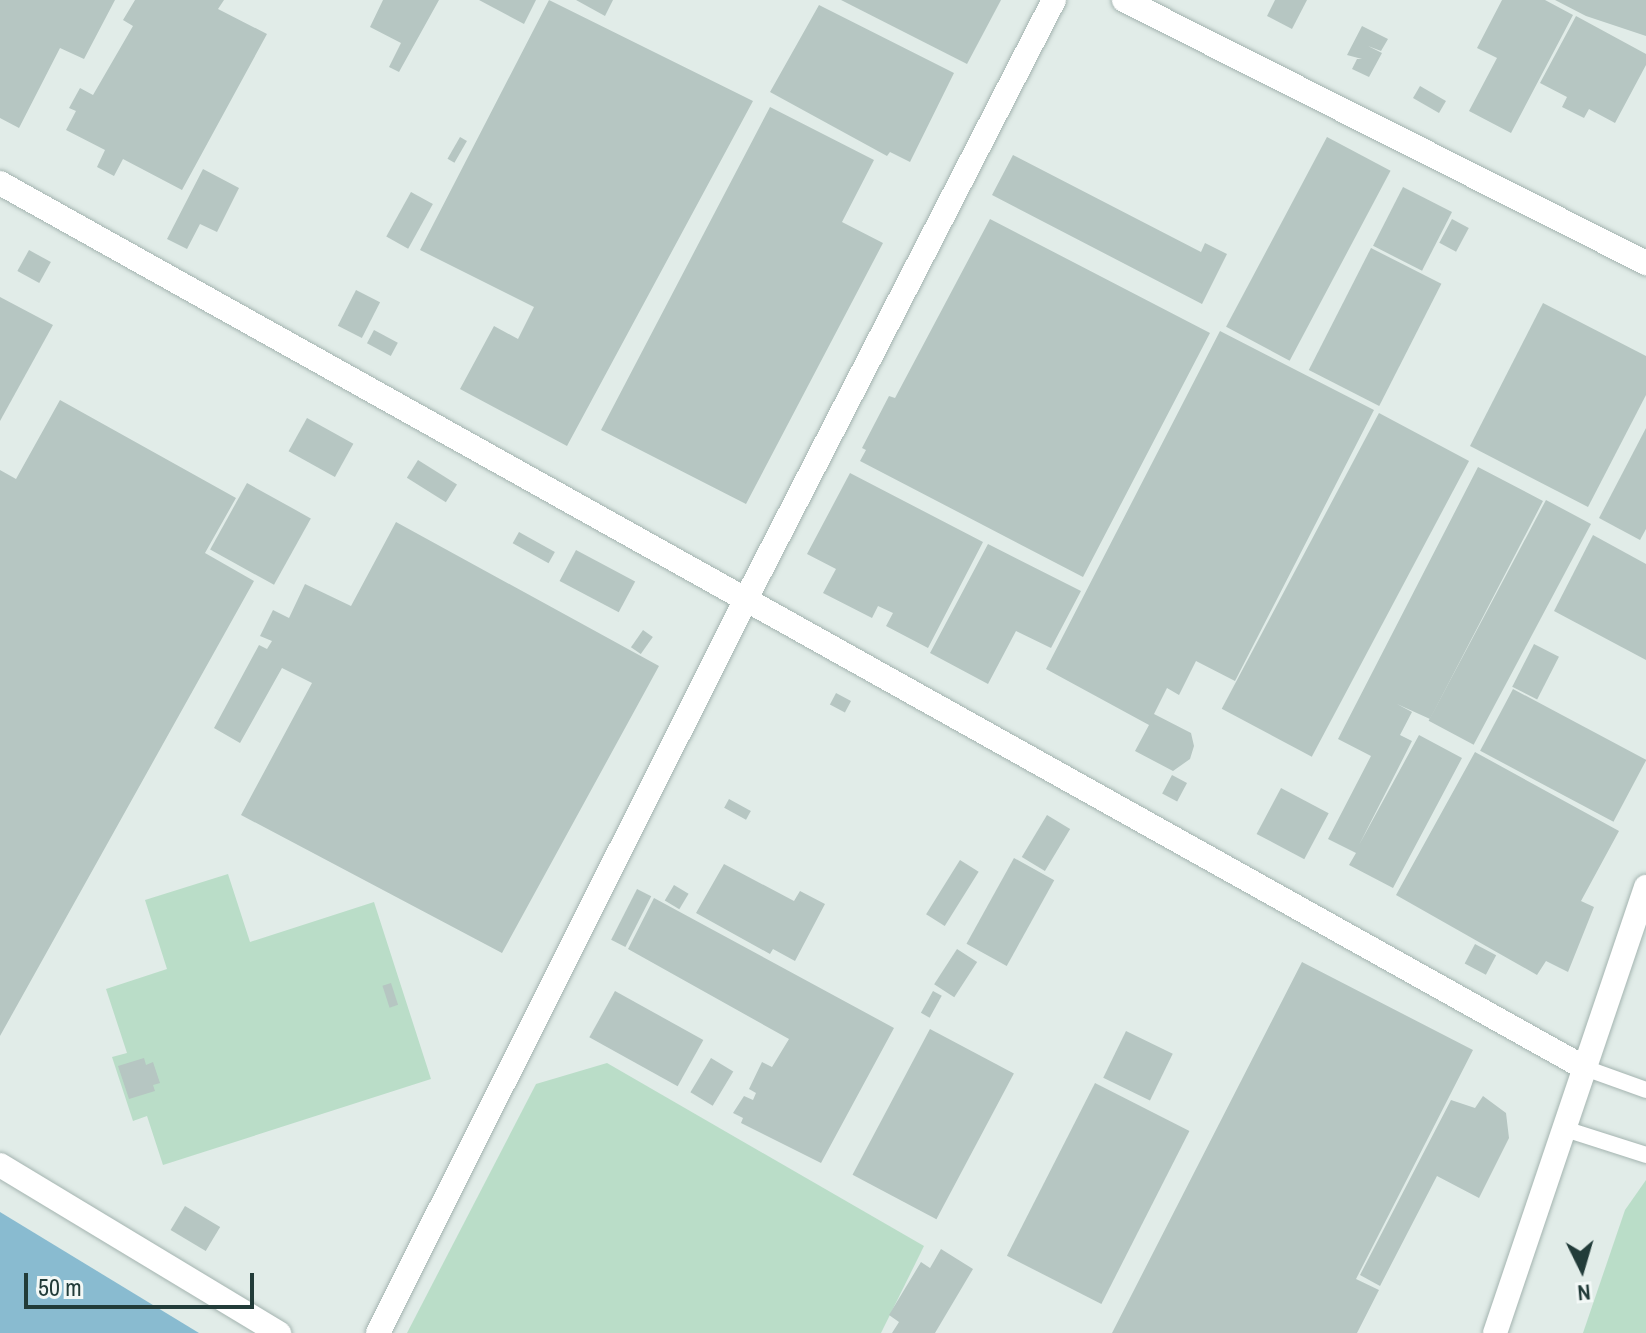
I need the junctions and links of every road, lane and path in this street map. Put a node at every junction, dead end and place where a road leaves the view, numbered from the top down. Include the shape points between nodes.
1 (1054, 0) edge
2 (1124, 0) edge
3 (0, 183) edge
4 (1646, 263) edge
5 (747, 597) junction
6 (1646, 887) edge
7 (1585, 1068) junction
8 (1646, 1090) edge
9 (1565, 1129) junction
10 (1646, 1155) edge
11 (0, 1165) edge
12 (279, 1333) edge
13 (378, 1333) edge
14 (1495, 1333) edge

1 - 5 street
2 - 4 street
3 - 5 street
5 - 7 street
5 - 13 street
6 - 7 street
7 - 8 lane
7 - 9 street
9 - 10 lane
9 - 14 street
11 - 12 street

